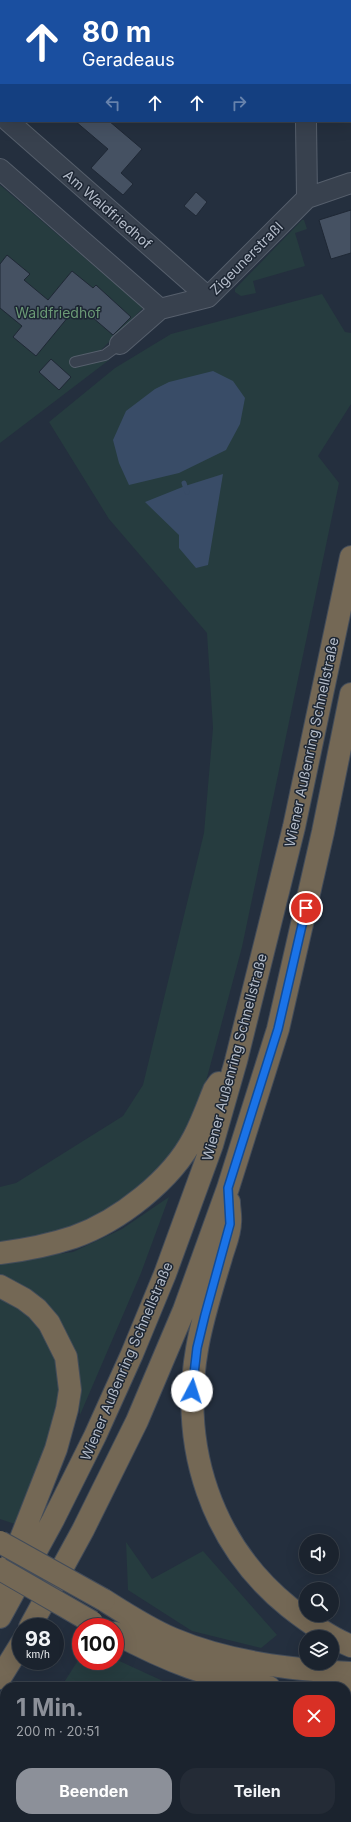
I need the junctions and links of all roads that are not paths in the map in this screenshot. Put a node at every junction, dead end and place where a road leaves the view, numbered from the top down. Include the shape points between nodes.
1 (9, 122) edge
2 (306, 122) edge
3 (0, 169) edge
4 (351, 183) edge
5 (307, 198) junction
6 (208, 297) junction
7 (160, 309) junction
8 (120, 344) joint
9 (75, 362) dead end
10 (351, 557) edge
11 (351, 694) edge
12 (236, 1061) junction
13 (228, 1188) junction
14 (0, 1253) edge
15 (0, 1286) edge
16 (0, 1542) edge
17 (0, 1569) edge
18 (3, 1613) edge
19 (35, 1618) edge
20 (86, 1618) edge
21 (124, 1637) edge
22 (351, 1646) edge
23 (12, 1659) edge
24 (351, 1673) edge
25 (0, 1678) edge
26 (239, 1682) edge

1 - 6 street, Am Waldfriedhof
2 - 5 street
3 - 7 street
4 - 5 street, Zigeunerstraßl
5 - 6 street, Zigeunerstraßl
6 - 7 street, Zigeunerstraßl
7 - 8 street, Zigeunerstraßl
8 - 9 lane via 105,355
10 - 12 highway, Wiener Außenring Schnellstraße via 294,827
11 - 13 highway, Wiener Außenring Schnellstraße via 323,832 278,1029
12 - 14 highway via 214,1090 194,1138 184,1153 144,1196 97,1227 75,1236 47,1245
12 - 18 highway, Wiener Außenring Schnellstraße via 212,1144 165,1274 135,1347 54,1520
13 - 19 highway, Wiener Außenring Schnellstraße via 184,1310 137,1421 83,1530
13 - 22 highway via 230,1224 205,1315 193,1378 191,1404 204,1482 223,1527 239,1554 273,1594 322,1631
15 - 18 highway via 24,1299 49,1323 66,1357 70,1390 56,1450 9,1569
16 - 24 highway, bridge via 171,1638 224,1657 296,1669
17 - 20 highway, bridge
21 - 26 highway via 187,1667
23 - 25 highway

